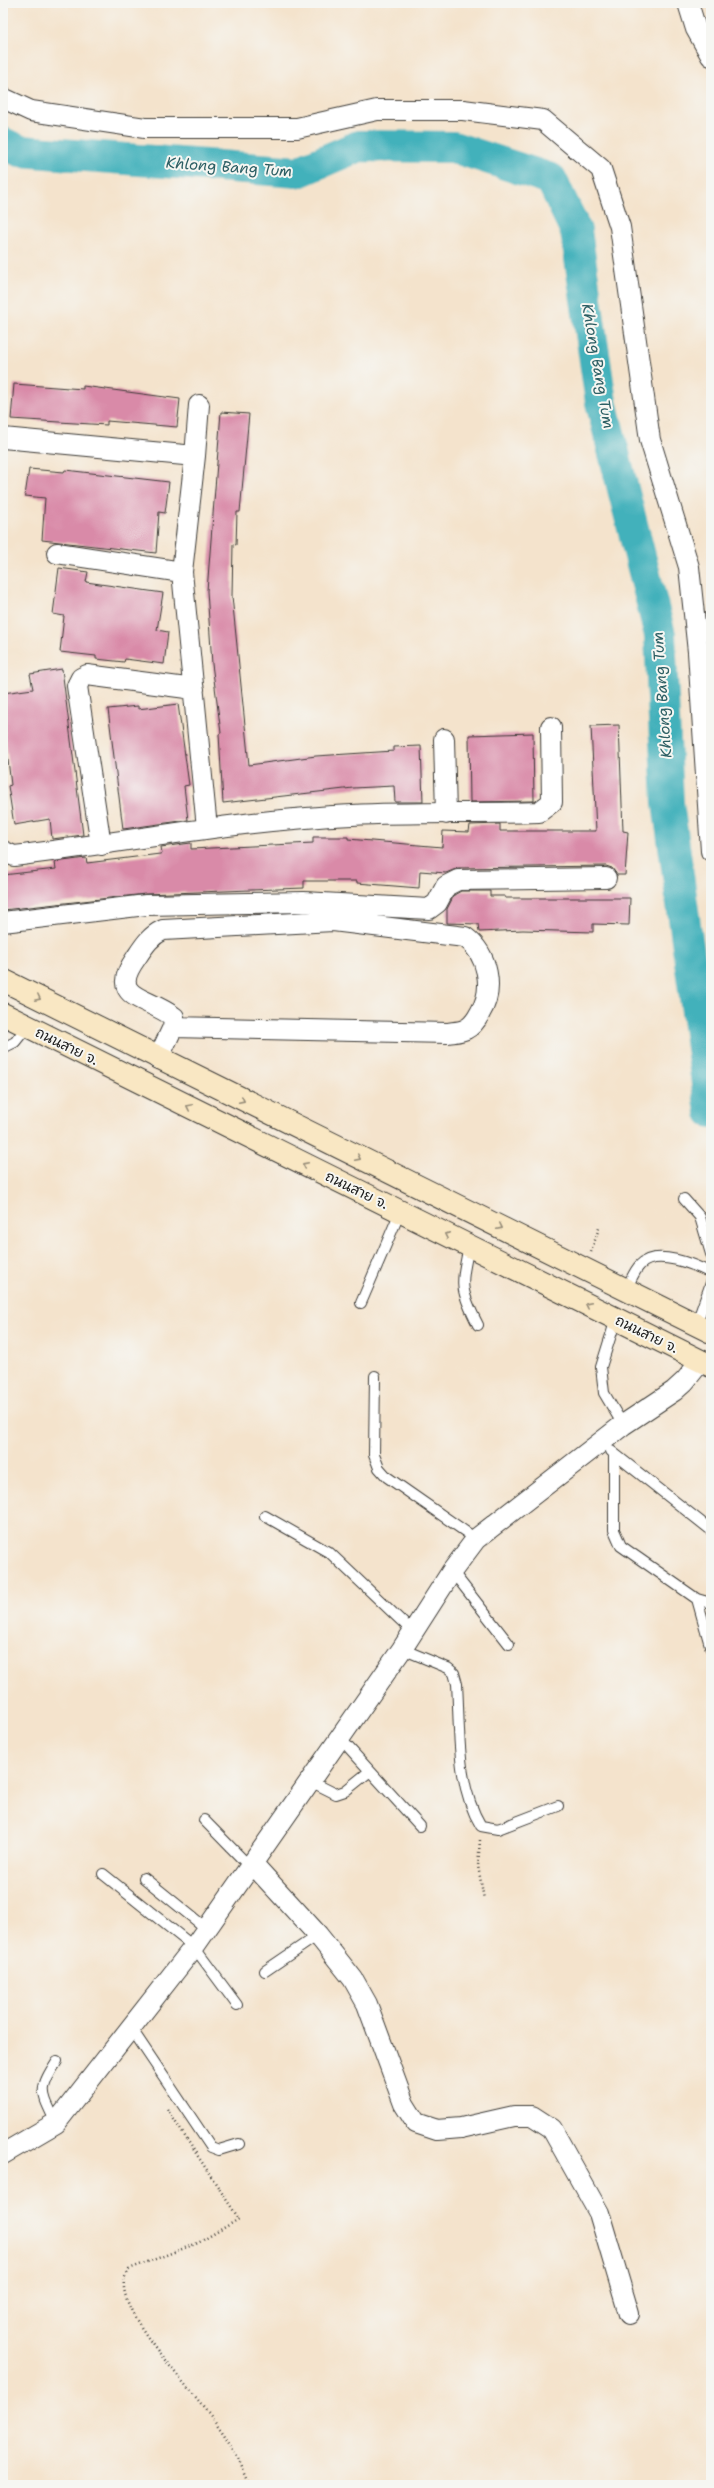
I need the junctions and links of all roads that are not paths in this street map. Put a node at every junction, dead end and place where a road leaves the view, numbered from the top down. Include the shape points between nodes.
1 (688, 3) edge
2 (711, 56) edge
3 (3, 98) edge
4 (199, 405) dead end
5 (3, 438) edge
6 (195, 456) junction
7 (56, 553) dead end
8 (182, 572) junction
9 (194, 689) junction
10 (551, 727) dead end
11 (444, 739) dead end
12 (446, 814) junction
13 (207, 828) junction
14 (101, 845) junction
15 (711, 851) edge
16 (3, 852) edge
17 (606, 878) dead end
18 (3, 922) edge
19 (3, 980) edge
20 (3, 1014) edge
21 (28, 1026) junction
22 (173, 1027) junction
23 (3, 1048) edge
24 (158, 1059) junction
25 (684, 1199) dead end
26 (400, 1212) junction
27 (469, 1246) junction
28 (711, 1254) edge
29 (711, 1273) edge
30 (711, 1283) edge
31 (626, 1290) junction
32 (361, 1303) dead end
33 (616, 1319) junction
34 (478, 1325) dead end
35 (704, 1328) edge
36 (706, 1363) edge
37 (375, 1376) dead end
38 (623, 1424) junction
39 (607, 1448) junction
40 (265, 1516) dead end
41 (711, 1530) edge
42 (476, 1539) junction
43 (452, 1571) junction
44 (697, 1599) junction
45 (711, 1603) edge
46 (413, 1632) junction
47 (508, 1644) dead end
48 (402, 1649) junction
49 (711, 1649) edge
50 (340, 1738) junction
51 (370, 1771) junction
52 (310, 1781) junction
53 (558, 1806) dead end
54 (204, 1820) dead end
55 (420, 1826) dead end
56 (251, 1865) junction
57 (103, 1874) dead end
58 (144, 1878) dead end
59 (207, 1928) junction
60 (318, 1935) junction
61 (194, 1947) junction
62 (265, 1971) dead end
63 (237, 2005) dead end
64 (132, 2028) junction
65 (58, 2061) dead end
66 (56, 2123) junction
67 (239, 2144) dead end
68 (3, 2154) edge
69 (629, 2314) dead end

1 - 2 street via 696,29
3 - 15 street via 30,111 145,128 297,128 377,110 463,110 543,120 601,169 620,227 650,440 689,567 698,652
4 - 6 street
5 - 6 street
6 - 8 street
7 - 8 street
8 - 9 street
9 - 13 street
9 - 14 street via 88,675 81,678 77,686
10 - 12 street via 552,802 544,811
11 - 12 street
12 - 13 street via 352,815
13 - 14 street
14 - 16 street via 14,856
17 - 18 street via 458,880 446,886 437,903 429,909 304,902 146,905
19 -> 24 main road, ถนนสาย จ.
20 - 21 main road, ถนนสาย จ.
21 - 23 lane via 15,1042
26 -> 21 main road, ถนนสาย จ.
22 - 22 street via 174,1017 129,992 125,982 126,973 152,935 163,930 334,921 464,937 474,944 490,983 488,1001 476,1021 466,1029 448,1033
22 - 24 street
24 -> 31 main road, ถนนสาย จ.
25 - 28 lane via 700,1218
27 -> 26 main road, ถนนสาย จ.
26 - 32 lane
33 -> 27 main road, ถนนสาย จ.
27 - 34 lane via 462,1282 464,1299
29 - 31 lane via 687,1261 658,1258 647,1260 640,1265
30 - 35 lane
31 - 35 main road, ถนนสาย จ.
33 - 36 main road, ถนนสาย จ.
33 - 38 lane via 600,1367 604,1392
36 - 38 street via 674,1391
37 - 42 lane via 374,1455 379,1468 387,1477
38 - 39 street
39 - 41 lane
39 - 42 street
39 - 44 lane via 614,1530 621,1546
40 - 46 lane via 330,1553
42 - 43 street
43 - 46 street
43 - 47 lane
44 - 45 lane
44 - 49 lane
46 - 48 street
48 - 50 street
48 - 53 lane via 448,1668 454,1673 463,1769 473,1812 481,1826 498,1829
50 - 51 lane
50 - 52 street
51 - 52 lane via 346,1791 336,1794
51 - 55 lane
52 - 56 street
54 - 56 lane
56 - 59 street
56 - 60 street
57 - 61 lane
58 - 59 lane
59 - 61 street
60 - 62 lane
60 - 69 street via 353,1979 367,2004 404,2104 416,2123 438,2130 461,2128 514,2116 532,2116 552,2129 599,2213
61 - 63 lane
61 - 64 street
64 - 66 street
64 - 67 lane via 211,2147 219,2150
65 - 66 lane via 44,2083 44,2098
66 - 68 street

